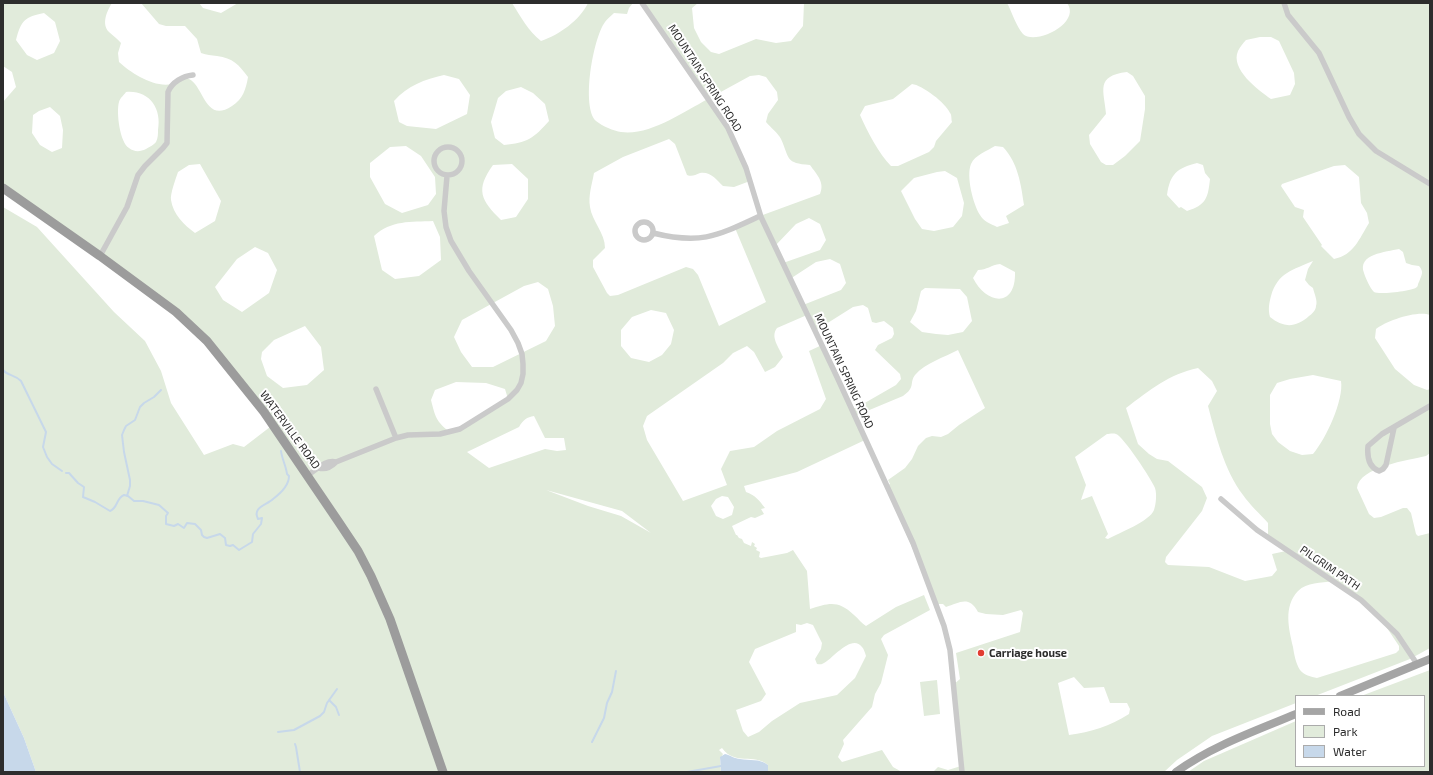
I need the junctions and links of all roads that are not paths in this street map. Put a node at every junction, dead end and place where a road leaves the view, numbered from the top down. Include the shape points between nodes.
1 (642, 3) edge
2 (1284, 3) edge
3 (193, 75) dead end
4 (447, 176) junction
5 (1430, 184) edge
6 (3, 188) edge
7 (760, 216) junction
8 (653, 233) dead end
9 (100, 256) junction
10 (376, 389) dead end
11 (1430, 406) edge
12 (1394, 428) junction
13 (396, 438) junction
14 (308, 475) junction
15 (1221, 499) dead end
16 (1430, 659) edge
17 (1417, 664) junction
18 (1342, 695) edge
19 (1295, 714) edge
20 (443, 772) edge
21 (962, 772) edge
22 (1176, 772) edge

1 - 7 street, MOUNTAIN SPRING ROAD via 728,128 746,168
2 - 5 street via 1288,15 1319,53 1348,117 1359,134 1376,151
3 - 9 street via 181,79 169,89 167,143 138,175 127,205
4 - 4 street via 457,172 462,162 459,152 449,147 438,150 433,160 437,171
4 - 13 street via 444,211 451,241 511,330 522,354 523,374 521,383 508,399 460,429 440,434
6 - 9 highway, WATERVILLE ROAD
7 - 8 street via 710,237 672,238
7 - 21 street, MOUNTAIN SPRING ROAD via 913,543 944,626 950,650
9 - 14 highway, WATERVILLE ROAD via 176,312 207,341 264,412
10 - 13 street
11 - 12 street
12 - 12 street via 1368,446 1367,456 1370,464 1379,472 1386,465
13 - 14 street via 336,462 325,469 319,468
14 - 20 highway, WATERVILLE ROAD via 358,551 380,596
15 - 17 street, PILGRIM PATH via 1257,530 1361,600 1397,634
16 - 17 main road
17 - 18 main road
19 - 22 main road via 1224,744

